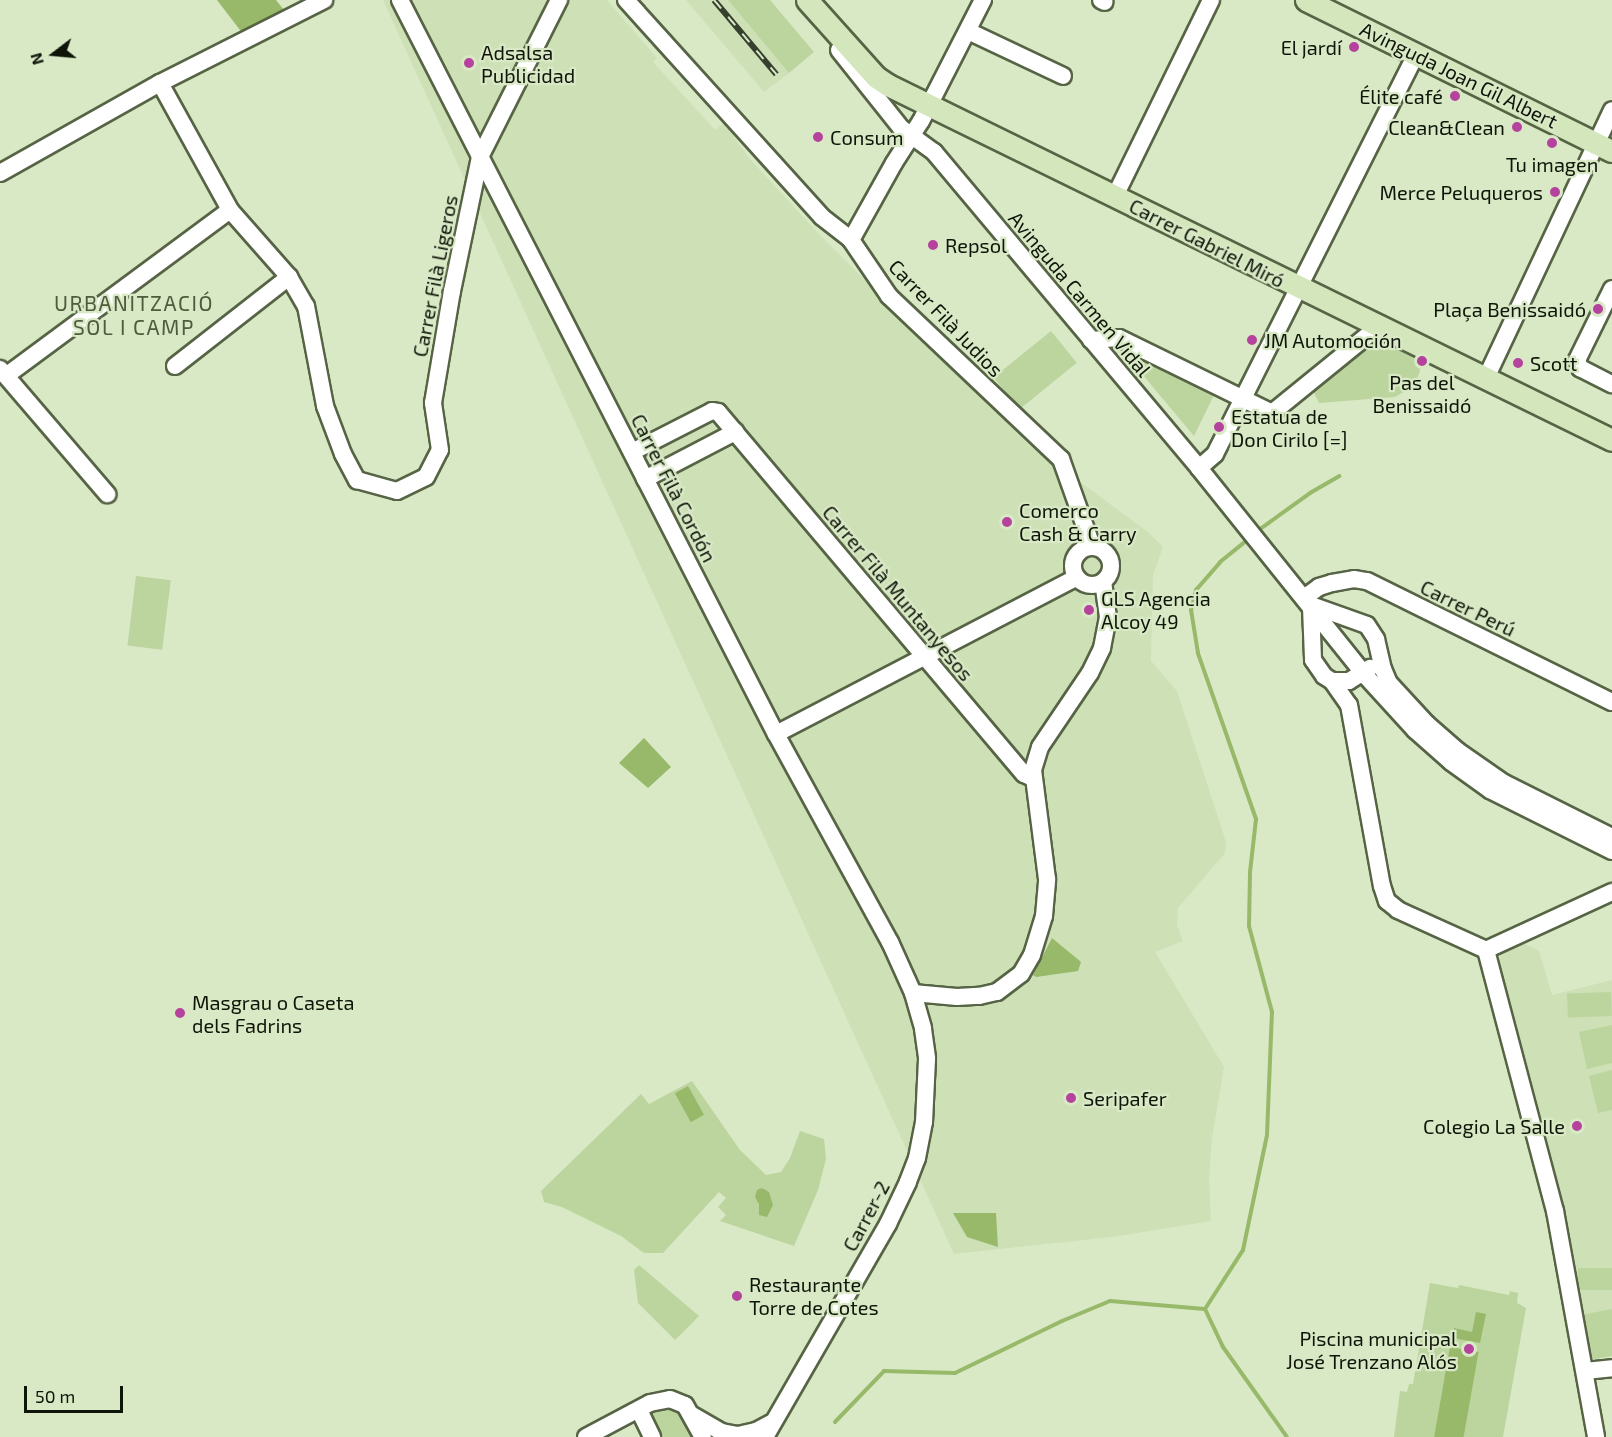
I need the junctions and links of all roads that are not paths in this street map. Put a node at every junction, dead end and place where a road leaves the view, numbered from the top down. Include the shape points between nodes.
1 (324, 0) edge
2 (400, 0) edge
3 (559, 0) edge
4 (626, 0) edge
5 (801, 0) edge
6 (807, 0) edge
7 (983, 0) edge
8 (1211, 0) edge
9 (1306, 0) edge
10 (968, 31) junction
11 (1416, 54) junction
12 (1063, 75) dead end
13 (160, 83) junction
14 (929, 107) junction
15 (1612, 110) edge
16 (911, 138) junction
17 (1604, 147) edge
18 (480, 157) junction
19 (0, 173) edge
20 (1115, 196) junction
21 (230, 210) junction
22 (851, 240) junction
23 (289, 277) junction
24 (1299, 288) junction
25 (1612, 289) edge
26 (1612, 323) edge
27 (1378, 327) junction
28 (1594, 328) junction
29 (1091, 340) junction
30 (175, 366) dead end
31 (4, 372) edge
32 (1486, 378) junction
33 (1612, 384) edge
34 (1243, 398) junction
35 (735, 432) junction
36 (1612, 440) edge
37 (632, 452) junction
38 (1199, 468) junction
39 (645, 478) junction
40 (107, 494) dead end
41 (1092, 546) junction
42 (1077, 577) junction
43 (1103, 582) junction
44 (1307, 602) junction
45 (1351, 619) junction
46 (1326, 628) junction
47 (1314, 644) junction
48 (1377, 648) junction
49 (923, 655) junction
50 (1364, 674) junction
51 (1336, 681) junction
52 (1376, 687) junction
53 (1612, 702) edge
54 (776, 734) junction
55 (1033, 778) junction
56 (1612, 837) edge
57 (1612, 851) edge
58 (1612, 892) edge
59 (1486, 950) junction
60 (913, 993) junction
61 (1612, 1368) edge
62 (1585, 1371) junction
63 (639, 1410) junction
64 (688, 1410) junction
65 (768, 1430) edge
66 (586, 1437) edge
67 (652, 1437) edge
68 (704, 1437) edge
69 (1596, 1437) edge

1 - 13 street
2 - 18 street, Carrer Filà Cordón
3 - 18 street, Carrer Filà Ligeros
4 - 22 street, Carrer Filà Judios via 822,218
5 - 16 street, Avinguda Carmen Vidal via 805,10
6 - 14 main road, Carrer Gabriel Miró via 876,77
7 - 10 street
8 - 20 street
9 - 11 main road, Avinguda Joan Gil Albert
10 - 12 street
10 - 14 street
11 - 17 main road, Avinguda Joan Gil Albert
11 - 24 street
13 - 19 street
13 - 21 street
14 - 16 street
14 - 20 main road, Carrer Gabriel Miró
15 - 17 street
16 - 22 street
16 - 29 street, Avinguda Carmen Vidal via 934,152
17 - 32 street
18 - 23 street, Carrer Filà Ligeros via 433,403 440,450 426,477 397,491 357,480 325,406 306,306
18 - 37 street, Carrer Filà Cordón
20 - 24 main road, Carrer Gabriel Miró
21 - 23 street
21 - 31 street
22 - 41 street, Carrer Filà Judios via 889,296 1061,459
23 - 30 street
24 - 27 main road, Carrer Gabriel Miró
24 - 34 street
25 - 28 street
26 - 28 street
27 - 32 main road, Carrer Gabriel Miró
27 - 34 street via 1272,412
28 - 33 street via 1577,360 1580,368
29 - 34 street via 1119,338
29 - 38 street, Avinguda Carmen Vidal
31 - 40 street
32 - 36 main road
34 - 38 street via 1215,454
35 - 37 street, Carrer Filà Muntanyesos via 720,414 712,411
35 - 39 street
35 - 49 street, Carrer Filà Muntanyesos
37 - 39 street, Carrer Filà Cordón
38 - 44 street, Avinguda Carmen Vidal
39 - 54 street, Carrer Filà Cordón
41 - 42 street via 1076,556 1073,567
41 - 43 street via 1110,557 1111,568
42 - 43 street via 1092,585
42 - 49 street
43 - 55 street via 1108,617 1102,648 1090,673 1040,747
44 - 45 street
44 - 46 street, Avinguda Carmen Vidal
44 - 47 street
44 - 53 street, Carrer Perú via 1319,587 1354,579 1367,581
45 - 46 street
45 - 48 street via 1367,625
46 - 47 street
46 - 50 street, Avinguda Carmen Vidal
47 - 51 street via 1317,669
48 - 50 street via 1373,663
48 - 56 street via 1389,682 1446,742 1504,783
49 - 54 street
49 - 55 street, Carrer Filà Muntanyesos via 1024,774
50 - 51 street via 1349,681
50 - 52 street, Avinguda Carmen Vidal
51 - 52 street via 1359,689
51 - 59 street via 1349,705 1388,901 1398,910
52 - 57 street, Avinguda Carmen Vidal via 1427,742 1475,780
54 - 60 street, Carrer Filà Cordón via 890,942
55 - 60 street via 1047,891 1042,924 1028,963 1011,983 989,994 957,997
58 - 59 street
59 - 62 street via 1555,1210
60 - 65 street, Carrer-2 via 927,1059 925,1112 917,1158 888,1224
61 - 62 street
62 - 69 street
63 - 64 street via 665,1399
63 - 66 street
63 - 67 street
64 - 65 street via 722,1432 738,1435
64 - 68 street

